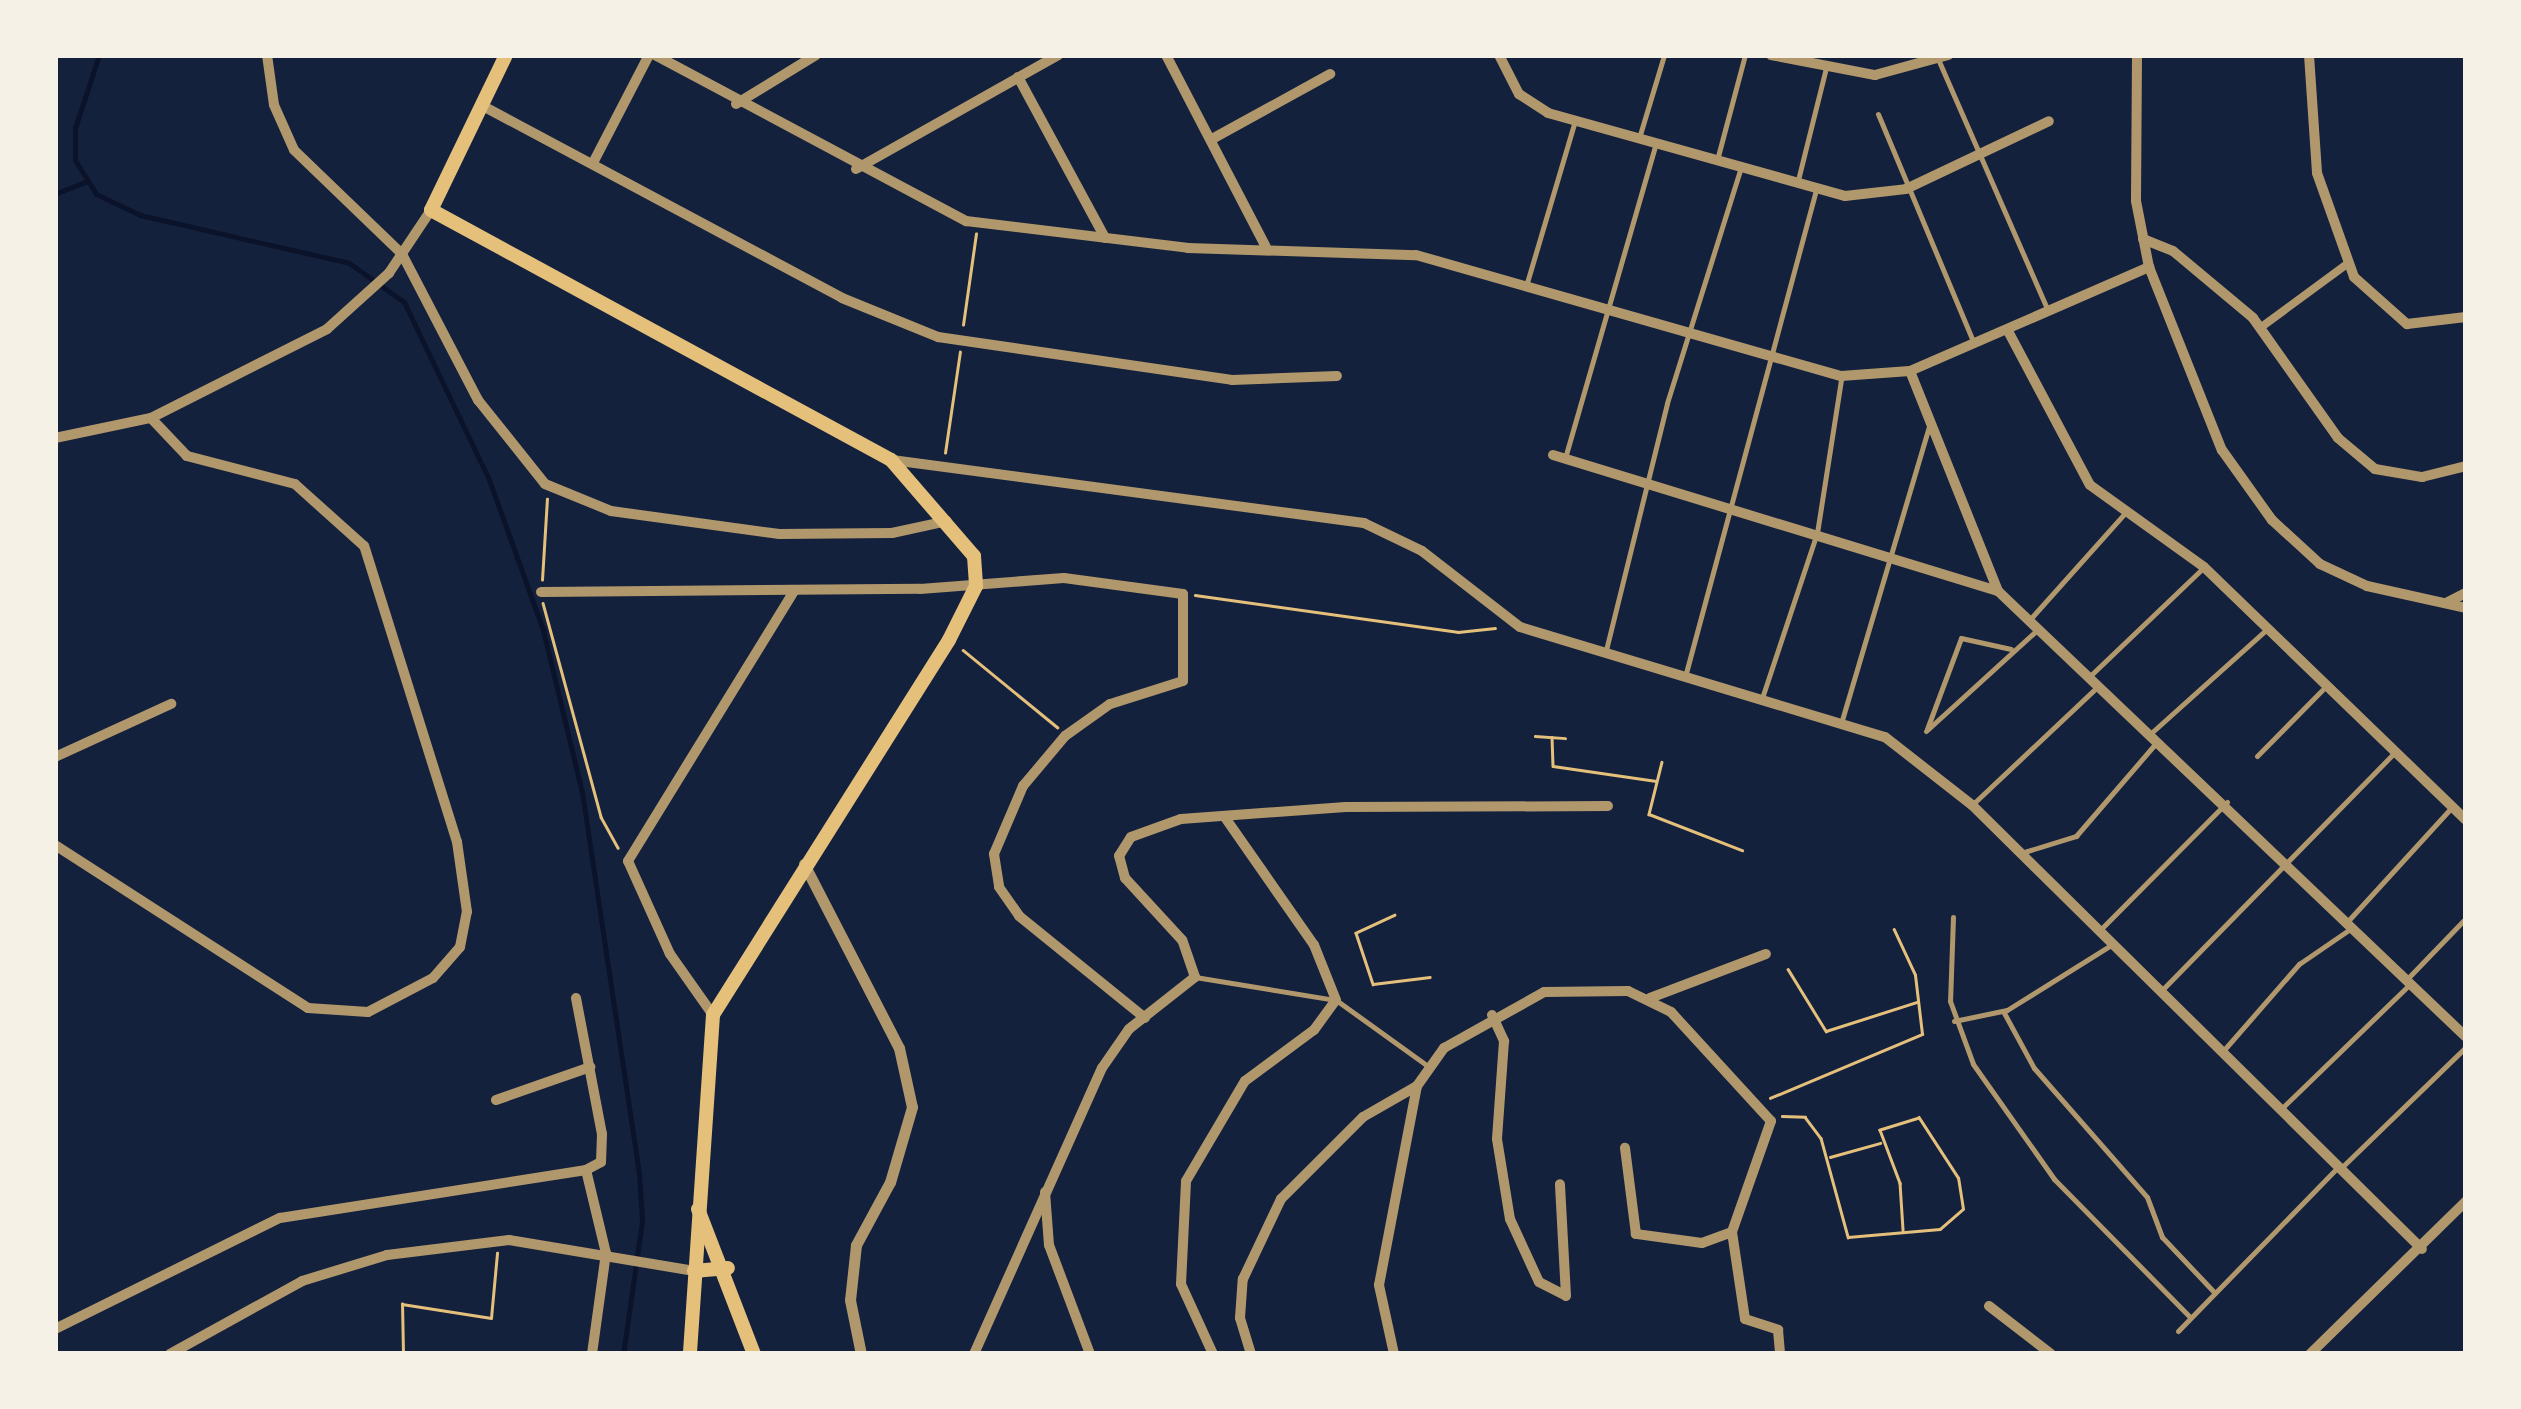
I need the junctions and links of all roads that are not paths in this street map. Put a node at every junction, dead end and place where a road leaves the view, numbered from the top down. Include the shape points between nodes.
1 (267, 55) edge
2 (506, 55) edge
3 (652, 55) edge
4 (816, 55) edge
5 (1058, 55) edge
6 (1166, 55) edge
7 (1500, 55) edge
8 (1664, 55) edge
9 (1745, 55) edge
10 (1771, 55) edge
11 (2136, 55) edge
12 (2309, 55) edge
13 (1786, 57) edge
14 (1943, 57) edge
15 (1826, 68) junction
16 (1330, 74) dead end
17 (1018, 77) junction
18 (736, 104) junction
19 (481, 105) junction
20 (1878, 114) dead end
21 (2049, 121) dead end
22 (1575, 122) junction
23 (1212, 140) junction
24 (1638, 141) junction
25 (1655, 146) junction
26 (1983, 154) junction
27 (594, 161) junction
28 (1716, 163) junction
29 (856, 169) junction
30 (1740, 170) junction
31 (1797, 183) junction
32 (1906, 189) junction
33 (1816, 190) junction
34 (432, 210) junction
35 (1105, 238) junction
36 (2143, 239) junction
37 (1266, 247) junction
38 (402, 254) junction
39 (2347, 264) junction
40 (2149, 267) junction
41 (1525, 289) junction
42 (1608, 311) junction
43 (2048, 312) junction
44 (2466, 317) edge
45 (2260, 328) junction
46 (2008, 331) junction
47 (1688, 333) junction
48 (1975, 346) junction
49 (1769, 355) junction
50 (1910, 370) junction
51 (1337, 376) dead end
52 (1841, 376) junction
53 (150, 418) junction
54 (1930, 422) junction
55 (55, 438) edge
56 (1559, 456) joint
57 (891, 460) junction
58 (2466, 466) edge
59 (1651, 489) junction
60 (1736, 509) junction
61 (2126, 512) junction
62 (948, 520) junction
63 (1817, 533) junction
64 (1898, 555) junction
65 (2204, 567) junction
66 (976, 586) junction
67 (795, 590) junction
68 (1998, 591) junction
69 (542, 592) road end
70 (2466, 593) edge
71 (2444, 603) junction
72 (2466, 608) edge
73 (2032, 617) junction
74 (2041, 626) junction
75 (2267, 629) junction
76 (1606, 650) junction
77 (2013, 650) junction
78 (1686, 672) junction
79 (2091, 675) junction
80 (2328, 684) junction
81 (2100, 685) junction
82 (1763, 695) junction
83 (170, 704) dead end
84 (1842, 720) junction
85 (2154, 737) junction
86 (2396, 751) junction
87 (2257, 756) dead end
88 (55, 758) edge
89 (2227, 802) junction
90 (1972, 805) junction
91 (1608, 806) dead end
92 (2452, 807) junction
93 (1224, 816) junction
94 (2466, 820) edge
95 (55, 846) edge
96 (2019, 855) junction
97 (2287, 859) junction
98 (804, 864) junction
99 (1953, 917) dead end
100 (2466, 918) edge
101 (2350, 924) junction
102 (2099, 931) junction
103 (2113, 944) junction
104 (1766, 954) dead end
105 (1195, 977) junction
106 (2408, 982) junction
107 (2161, 992) junction
108 (576, 998) dead end
109 (1650, 998) junction
110 (1336, 1000) junction
111 (2003, 1011) junction
112 (1492, 1014) junction
113 (713, 1015) junction
114 (1144, 1018) junction
115 (1954, 1021) junction
116 (2466, 1037) edge
117 (2466, 1047) edge
118 (2222, 1052) junction
119 (590, 1067) junction
120 (1429, 1067) junction
121 (1417, 1086) junction
122 (496, 1100) dead end
123 (2281, 1108) junction
124 (1625, 1148) dead end
125 (2340, 1167) junction
126 (586, 1170) junction
127 (1560, 1184) dead end
128 (1044, 1186) junction
129 (2466, 1201) edge
130 (698, 1208) junction
131 (1732, 1232) junction
132 (696, 1242) junction
133 (715, 1242) junction
134 (2422, 1249) junction
135 (606, 1253) junction
136 (728, 1268) junction
137 (686, 1270) junction
138 (2214, 1292) junction
139 (1989, 1306) dead end
140 (2190, 1318) junction
141 (55, 1330) edge
142 (2178, 1331) dead end
143 (170, 1354) edge
144 (592, 1354) edge
145 (690, 1354) edge
146 (754, 1354) edge
147 (860, 1354) edge
148 (974, 1354) edge
149 (1090, 1354) edge
150 (1214, 1354) edge
151 (1251, 1354) edge
152 (1394, 1354) edge
153 (1780, 1354) edge
154 (2050, 1354) edge
155 (2310, 1354) edge

1 - 38 street via 274,106 294,150
2 - 19 main road
3 - 18 street
3 - 27 street
4 - 18 street
5 - 17 street
6 - 23 street
7 - 22 street via 1519,94
8 - 24 lane
9 - 28 lane
10 - 13 street
11 - 36 street
12 - 39 street via 2311,141
13 - 15 street
14 - 15 street via 1894,74
14 - 26 lane
15 - 31 lane
16 - 23 street
17 - 29 street
17 - 35 street
18 - 29 street
19 - 27 street
19 - 34 main road
20 - 32 lane
21 - 26 street
22 - 24 street
22 - 41 lane
23 - 37 street
24 - 25 street
25 - 28 street
25 - 42 lane
26 - 32 street
26 - 43 lane
27 - 51 street via 842,298 962,342 1232,380
28 - 30 street
29 - 35 street via 980,223
30 - 31 street
30 - 47 lane
31 - 33 street
32 - 33 street via 1863,197
32 - 48 lane
33 - 49 lane
34 - 38 street
34 - 57 main road
35 - 37 street
36 - 40 street
36 - 45 street via 2218,285
37 - 41 street via 1438,260
38 - 53 street via 327,330
38 - 62 street via 478,400 546,484 611,510 779,534 892,534
39 - 44 street via 2407,324
39 - 45 street
40 - 43 street
40 - 71 street via 2192,393 2272,520 2337,574
41 - 42 street
42 - 47 street
42 - 56 lane
43 - 46 street
45 - 58 street via 2338,438 2375,469 2422,477
46 - 48 street
46 - 61 street via 2077,470
47 - 49 street
47 - 59 lane
48 - 50 street
49 - 52 street
49 - 60 lane
50 - 52 street
50 - 54 street
52 - 63 lane
53 - 55 street
53 - 95 street via 187,456 296,484 364,546 457,842 467,912 460,947 434,978 368,1012 308,1008
54 - 64 lane
54 - 68 street
56 - 59 street
57 - 62 main road
57 - 76 street via 1364,523 1520,626
59 - 60 street
59 - 76 lane
60 - 63 street
60 - 78 lane
61 - 65 street
61 - 73 lane
62 - 66 main road via 974,556
63 - 64 street
63 - 82 lane
64 - 68 street
64 - 84 lane
65 - 75 street
65 - 79 lane
66 - 67 street
66 - 98 main road
66 - 114 street via 1064,578 1183,594 1189,668 1175,686 1110,704 1065,736 997,836 999,887 1019,916
67 - 69 street
67 - 113 street via 628,861 670,954
68 - 73 street
70 - 71 street
71 - 72 street
73 - 74 street
74 - 77 lane
74 - 79 street
75 - 80 street
75 - 85 lane
76 - 78 street
77 - 77 lane via 1926,731 1961,638
78 - 82 street
79 - 81 street
80 - 86 street
80 - 87 lane
81 - 85 street
81 - 90 lane
82 - 84 street
83 - 88 street
84 - 90 street via 1906,748
85 - 89 street
85 - 96 lane via 2076,836 2040,840
86 - 92 street
86 - 97 lane
89 - 97 street
89 - 102 lane
90 - 96 street
91 - 93 street via 1394,804
92 - 94 street
92 - 101 lane
93 - 105 street via 1146,830 1119,856 1131,889 1182,940
93 - 110 street via 1314,944
96 - 102 street
97 - 101 street
97 - 107 lane
98 - 113 main road
98 - 147 street via 899,1048 912,1107 890,1182 856,1245 850,1300
99 - 115 lane
100 - 106 lane
101 - 106 street
101 - 118 lane via 2299,964
102 - 103 street
103 - 107 street
103 - 111 lane
104 - 109 street
105 - 110 lane
105 - 114 street
106 - 116 street
106 - 123 lane
107 - 118 street
108 - 119 street
109 - 112 street via 1575,987
109 - 131 street via 1771,1121
110 - 120 lane
110 - 150 street via 1314,1030 1245,1081 1186,1181 1181,1284
111 - 115 lane
111 - 138 lane via 2034,1068 2147,1197 2162,1237
112 - 120 street
112 - 127 street via 1504,1040 1498,1139 1510,1218 1539,1282 1566,1296
113 - 130 main road
114 - 128 street via 1102,1068
115 - 140 lane via 1973,1064 2054,1179
117 - 125 lane
118 - 123 street
119 - 122 street
119 - 126 street via 602,1159
120 - 121 street
121 - 151 street via 1349,1129 1281,1199 1243,1279 1240,1318
121 - 152 street via 1379,1285
123 - 125 street
124 - 131 street via 1636,1234 1702,1243
125 - 134 street
125 - 138 lane
126 - 135 street
126 - 141 street via 280,1218
128 - 148 street
128 - 149 street via 1049,1245
129 - 134 street
130 - 132 main road
130 - 133 main road
131 - 153 street via 1746,1319 1778,1330
132 - 133 main road
132 - 137 main road
133 - 136 main road
134 - 155 street
135 - 137 street
135 - 143 street via 496,1240 325,1273
135 - 144 street
136 - 137 main road
136 - 146 main road
137 - 145 main road
138 - 140 lane
139 - 154 street
140 - 142 lane

